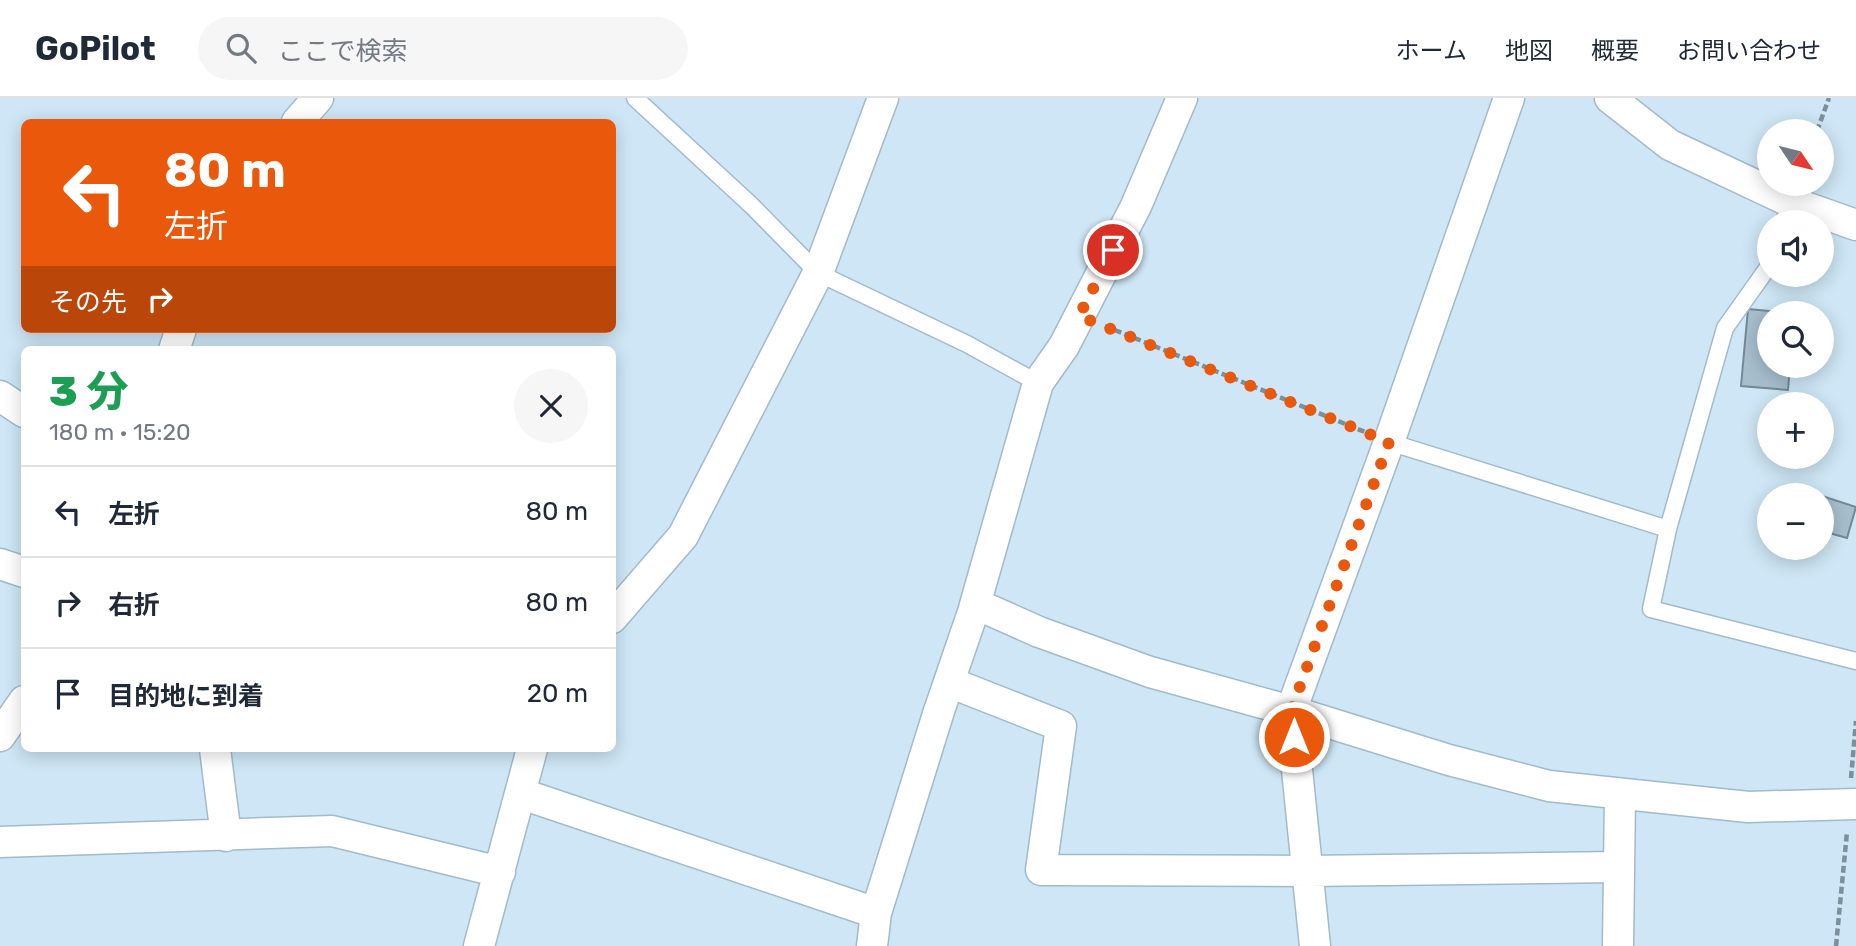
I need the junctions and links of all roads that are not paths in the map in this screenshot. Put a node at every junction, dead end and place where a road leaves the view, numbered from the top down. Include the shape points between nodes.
1 (635, 98) edge
2 (883, 98) edge
3 (1182, 98) edge
4 (1509, 98) edge
5 (1610, 98) edge
6 (316, 99) edge
7 (299, 119) edge
8 (1784, 210) edge
9 (1834, 221) edge
10 (1856, 225) edge
11 (818, 273) junction
12 (1757, 283) edge
13 (1038, 383) junction
14 (0, 396) edge
15 (21, 410) edge
16 (1389, 442) junction
17 (1668, 529) junction
18 (0, 564) edge
19 (21, 571) edge
20 (976, 604) junction
21 (616, 613) edge
22 (1856, 661) edge
23 (949, 682) junction
24 (21, 705) edge
25 (1291, 711) junction
26 (0, 736) edge
27 (215, 752) edge
28 (531, 752) edge
29 (522, 794) junction
30 (1620, 795) junction
31 (1856, 804) edge
32 (226, 836) junction
33 (0, 842) edge
34 (1618, 867) junction
35 (1306, 871) junction
36 (500, 872) junction
37 (876, 913) junction
38 (479, 946) edge
39 (872, 946) edge
40 (1315, 946) edge
41 (1618, 946) edge

1 - 11 lane
2 - 11 street
3 - 13 street via 1136,206 1063,346
4 - 16 street
5 - 8 street via 1670,145
6 - 7 street
9 - 10 street
11 - 13 lane
11 - 21 street via 683,536
12 - 17 lane via 1725,328
13 - 20 street
14 - 15 street
16 - 17 lane
16 - 25 street
17 - 22 lane via 1651,609
18 - 19 street
20 - 23 street
20 - 25 street via 1150,672
23 - 35 street via 1061,726 1041,870
23 - 37 street
24 - 26 street
25 - 30 street via 1549,786
25 - 35 street
27 - 32 street
28 - 29 street
29 - 36 street
29 - 37 street
30 - 31 street via 1748,807
30 - 34 street
32 - 33 street
32 - 36 street via 332,831
34 - 35 street
34 - 41 street
35 - 40 street
36 - 38 street
37 - 39 street

